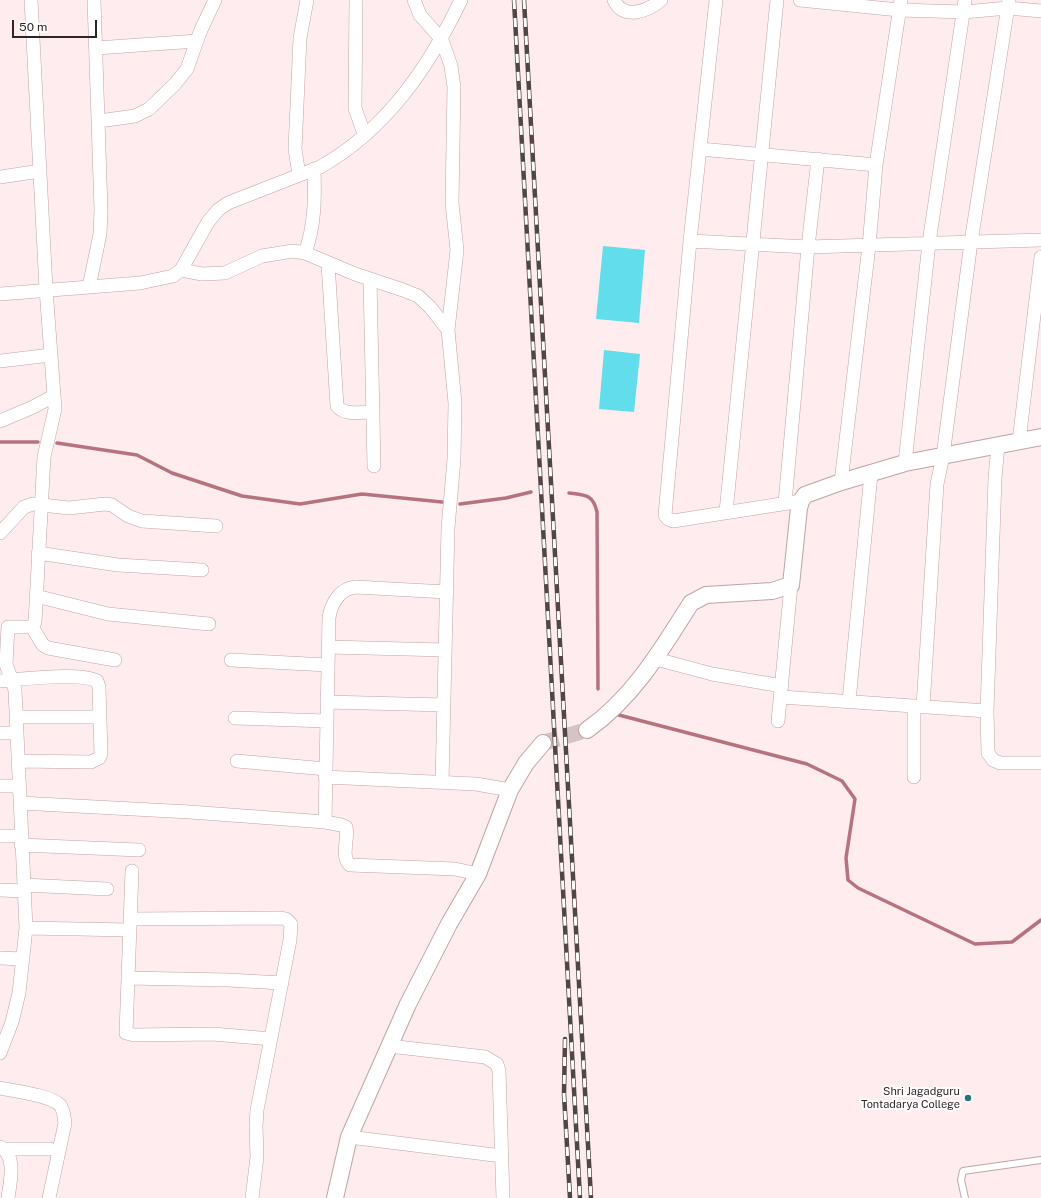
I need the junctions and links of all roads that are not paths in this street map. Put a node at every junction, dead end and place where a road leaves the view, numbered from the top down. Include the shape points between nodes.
1 (32, 0) edge
2 (94, 0) edge
3 (215, 0) edge
4 (307, 0) edge
5 (356, 0) edge
6 (414, 0) edge
7 (461, 0) edge
8 (614, 0) edge
9 (661, 0) edge
10 (716, 0) edge
11 (777, 0) edge
12 (800, 0) edge
13 (844, 2) edge
14 (1008, 4) edge
15 (900, 5) edge
16 (964, 6) edge
17 (1041, 11) edge
18 (442, 40) junction
19 (197, 41) junction
20 (96, 48) junction
21 (99, 121) junction
22 (364, 134) junction
23 (700, 148) junction
24 (761, 153) junction
25 (818, 159) junction
26 (876, 165) junction
27 (314, 169) junction
28 (40, 170) junction
29 (299, 175) junction
30 (0, 177) edge
31 (1041, 240) edge
32 (690, 241) junction
33 (970, 242) junction
34 (929, 243) junction
35 (753, 245) junction
36 (869, 246) junction
37 (808, 247) junction
38 (305, 252) junction
39 (1041, 257) edge
40 (328, 263) junction
41 (181, 270) junction
42 (370, 280) junction
43 (89, 287) junction
44 (46, 289) junction
45 (0, 294) edge
46 (448, 330) junction
47 (51, 355) junction
48 (0, 361) edge
49 (54, 396) junction
50 (373, 412) junction
51 (0, 421) edge
52 (1041, 437) edge
53 (1019, 441) junction
54 (998, 445) junction
55 (943, 456) junction
56 (905, 463) junction
57 (374, 466) dead end
58 (871, 474) junction
59 (841, 482) junction
60 (793, 502) junction
61 (40, 505) junction
62 (726, 512) junction
63 (216, 526) dead end
64 (0, 533) edge
65 (38, 553) junction
66 (202, 570) dead end
67 (791, 585) junction
68 (447, 592) junction
69 (36, 596) junction
70 (209, 624) dead end
71 (4, 627) edge
72 (32, 627) junction
73 (329, 647) junction
74 (445, 650) junction
75 (656, 659) junction
76 (115, 660) dead end
77 (231, 660) dead end
78 (328, 666) junction
79 (6, 680) edge
80 (782, 691) junction
81 (327, 702) junction
82 (849, 702) junction
83 (444, 705) junction
84 (918, 706) junction
85 (987, 711) junction
86 (16, 717) junction
87 (100, 717) junction
88 (235, 718) dead end
89 (327, 720) junction
90 (778, 721) dead end
91 (587, 730) tunnel mouth
92 (0, 733) edge
93 (17, 733) junction
94 (543, 743) tunnel mouth
95 (18, 761) junction
96 (237, 761) dead end
97 (1041, 763) edge
98 (326, 773) junction
99 (914, 777) dead end
100 (442, 782) junction
101 (0, 786) edge
102 (19, 786) junction
103 (510, 790) junction
104 (20, 803) junction
105 (325, 822) junction
106 (0, 836) edge
107 (21, 840) junction
108 (139, 850) dead end
109 (132, 871) dead end
110 (478, 874) junction
111 (24, 888) junction
112 (107, 889) dead end
113 (0, 890) edge
114 (130, 924) junction
115 (26, 928) junction
116 (0, 958) edge
117 (23, 959) junction
118 (128, 978) junction
119 (282, 983) junction
120 (271, 1039) junction
121 (389, 1046) junction
122 (0, 1053) edge
123 (0, 1088) edge
124 (349, 1137) junction
125 (2, 1148) edge
126 (50, 1149) dead end
127 (502, 1156) junction
128 (1041, 1160) edge
129 (8, 1198) edge
130 (49, 1198) edge
131 (252, 1198) edge
132 (335, 1198) edge
133 (503, 1198) edge
134 (965, 1198) edge

1 - 28 street
2 - 20 street
3 - 19 street
4 - 29 street via 300,38 295,149
5 - 22 street via 355,108
6 - 18 street via 420,15
7 - 18 street
8 - 9 street via 622,9 633,13 645,11
10 - 23 street
11 - 24 street
12 - 13 street
13 - 15 street
14 - 16 street
14 - 17 street
14 - 33 street
15 - 16 street
15 - 26 street
16 - 34 street
18 - 22 street via 410,87
18 - 46 street via 452,66 454,87 452,203 457,250
19 - 20 street
19 - 21 street via 187,69 149,110 135,116
20 - 21 street
21 - 43 street via 100,234
22 - 27 street via 334,159
23 - 24 street
23 - 32 street
24 - 25 street
24 - 35 street
25 - 26 street
25 - 37 street
26 - 36 street
27 - 29 street
27 - 38 street via 315,202 311,234
28 - 30 street
28 - 44 street
29 - 41 street via 228,203 218,210 208,222
31 - 33 street
32 - 35 street
32 - 62 street via 665,516 673,521
33 - 34 street
33 - 55 street
34 - 36 street
34 - 56 street
35 - 37 street
35 - 62 street
36 - 37 street
36 - 59 street
37 - 60 street
38 - 40 street
38 - 41 street via 293,251 262,256 225,273 202,274
39 - 53 street
40 - 42 street
40 - 50 street via 337,406 346,413
41 - 43 street via 163,279
42 - 46 street via 418,296
42 - 50 street
43 - 44 street
44 - 45 street
44 - 47 street
46 - 68 street via 455,403
47 - 48 street
47 - 49 street
49 - 51 street
49 - 61 street via 53,421 44,457
50 - 57 street
52 - 53 street
53 - 54 street
54 - 55 street
54 - 85 street
55 - 56 street
55 - 84 street via 937,484
56 - 58 street
58 - 59 street
58 - 82 street
59 - 60 street
60 - 62 street
60 - 67 street
61 - 63 street via 69,508 105,504 112,505 128,516 142,521
61 - 64 street via 28,504
61 - 65 street
65 - 66 street via 118,565
65 - 69 street
67 - 75 street via 772,591 706,595 697,598 691,603
67 - 80 street
68 - 73 street via 348,588 338,597 330,611
68 - 74 street
69 - 70 street via 108,614
69 - 72 street via 35,622
71 - 72 street
71 - 79 street
72 - 76 street via 43,645 48,648
73 - 74 street
73 - 78 street
74 - 83 street
75 - 80 street
75 - 91 street via 619,703
77 - 78 street
78 - 81 street
79 - 86 street via 14,690
79 - 87 street via 39,676 93,679 98,681
80 - 82 street
80 - 90 street
81 - 83 street
81 - 89 street
82 - 84 street
83 - 100 street
84 - 85 street
84 - 99 street
85 - 97 street via 988,753 993,760 1000,763
86 - 87 street
86 - 93 street
87 - 95 street via 101,754 96,761
88 - 89 street
89 - 98 street
92 - 93 street
93 - 95 street
94 - 103 street via 526,763
95 - 102 street
96 - 98 street
98 - 100 street
98 - 105 street
100 - 103 street
101 - 102 street
102 - 104 street
103 - 110 street
104 - 105 street
104 - 107 street
105 - 110 street via 346,827 345,857 350,865 455,869
106 - 107 street
107 - 108 street
107 - 111 street
109 - 114 street
110 - 121 street via 408,1004
111 - 112 street
111 - 113 street
111 - 115 street
114 - 115 street
114 - 118 street
114 - 119 street via 286,919 292,929
115 - 117 street
116 - 117 street
117 - 122 street via 12,1022
118 - 119 street
118 - 120 street via 126,1033 129,1035 213,1034
119 - 120 street
120 - 131 street via 257,1110 257,1164
121 - 124 street
121 - 127 street via 485,1057 497,1064
123 - 130 street via 51,1100 60,1106 65,1123
124 - 127 street
124 - 132 street
125 - 126 street
125 - 129 street via 10,1158
127 - 133 street
128 - 134 lane via 963,1171 961,1180

